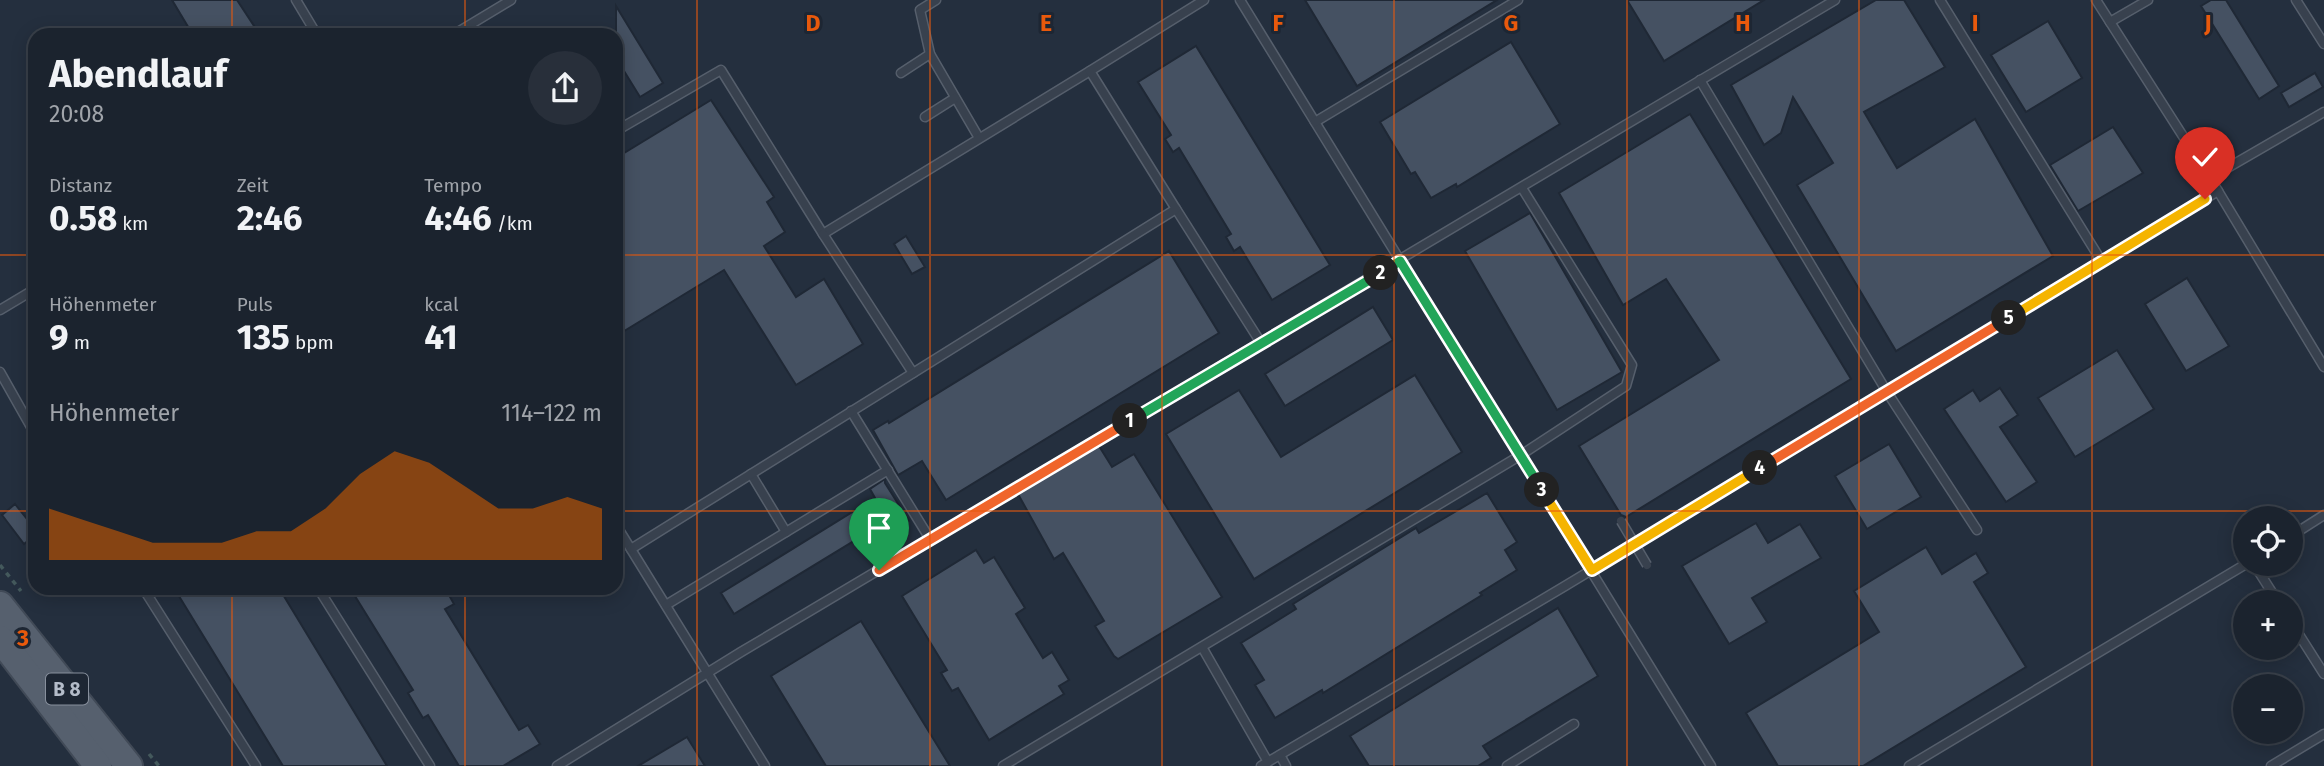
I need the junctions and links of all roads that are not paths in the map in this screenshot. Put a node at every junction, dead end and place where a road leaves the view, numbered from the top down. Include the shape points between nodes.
1 (296, 0) edge
2 (511, 0) edge
3 (936, 0) edge
4 (1204, 0) edge
5 (1240, 0) edge
6 (1518, 0) edge
7 (1835, 0) edge
8 (1940, 0) edge
9 (2096, 0) edge
10 (2148, 0) edge
11 (2296, 0) edge
12 (2110, 22) junction
13 (313, 28) edge
14 (465, 28) edge
15 (2324, 44) edge
16 (930, 54) junction
17 (1090, 71) junction
18 (901, 73) dead end
19 (1700, 80) junction
20 (956, 98) junction
21 (2324, 112) edge
22 (925, 117) dead end
23 (1315, 122) junction
24 (623, 127) edge
25 (979, 138) junction
26 (2210, 178) junction
27 (1522, 188) junction
28 (2218, 191) junction
29 (1176, 209) junction
30 (823, 234) junction
31 (1400, 261) junction
32 (2102, 262) junction
33 (28, 293) edge
34 (0, 310) edge
35 (1261, 344) junction
36 (2324, 367) edge
37 (0, 372) edge
38 (913, 373) junction
39 (1887, 392) junction
40 (851, 411) junction
41 (28, 422) edge
42 (1521, 455) junction
43 (888, 470) junction
44 (751, 474) junction
45 (2324, 515) edge
46 (1621, 521) dead end
47 (2303, 528) edge
48 (1977, 530) dead end
49 (786, 532) junction
50 (623, 536) edge
51 (930, 540) junction
52 (631, 549) junction
53 (1647, 565) dead end
54 (1592, 570) junction
55 (2233, 572) edge
56 (147, 595) edge
57 (322, 595) edge
58 (0, 605) edge
59 (666, 605) junction
60 (0, 639) edge
61 (2303, 641) edge
62 (1202, 648) junction
63 (708, 672) junction
64 (2324, 674) edge
65 (1574, 724) dead end
66 (2324, 734) edge
67 (1280, 755) junction
68 (1264, 764) edge
69 (98, 766) edge
70 (129, 766) edge
71 (256, 766) edge
72 (430, 766) edge
73 (557, 766) edge
74 (765, 766) edge
75 (1003, 766) edge
76 (1286, 766) edge
77 (1507, 766) edge
78 (1712, 766) edge
79 (1909, 766) edge
80 (2271, 766) edge

1 - 13 lane
2 - 14 lane
3 - 16 lane via 920,10
4 - 17 lane
5 - 23 lane
6 - 23 lane
7 - 19 lane
8 - 32 lane
9 - 12 lane
10 - 12 lane
11 - 15 lane
12 - 26 lane
16 - 18 lane
16 - 20 lane
17 - 25 lane
17 - 29 lane
19 - 27 lane
19 - 39 lane
20 - 22 lane
20 - 25 lane
21 - 26 lane
23 - 31 lane
24 - 30 lane via 721,70
25 - 30 lane
26 - 28 lane
27 - 31 lane
27 - 42 lane via 1632,365 1626,386
28 - 32 lane
28 - 36 lane
29 - 35 lane
29 - 38 lane
30 - 38 lane
31 - 35 lane
31 - 42 lane
32 - 39 lane
33 - 34 lane
35 - 51 lane
37 - 41 lane
38 - 40 lane
39 - 48 lane
39 - 54 lane
40 - 43 lane
40 - 44 lane
42 - 54 lane
42 - 62 lane
43 - 49 lane
43 - 51 lane
44 - 49 lane
44 - 52 lane
45 - 47 lane
46 - 53 lane, bridge
49 - 59 lane
50 - 52 lane
51 - 63 lane
52 - 59 lane
54 - 67 lane
54 - 78 lane
55 - 79 lane
56 - 71 lane
57 - 72 lane
58 - 70 main road, B 8
59 - 63 lane
60 - 69 main road, B 8
61 - 64 lane
62 - 68 lane
62 - 75 lane
63 - 73 lane
63 - 74 lane
65 - 77 lane
66 - 80 lane
67 - 68 lane
67 - 76 lane

